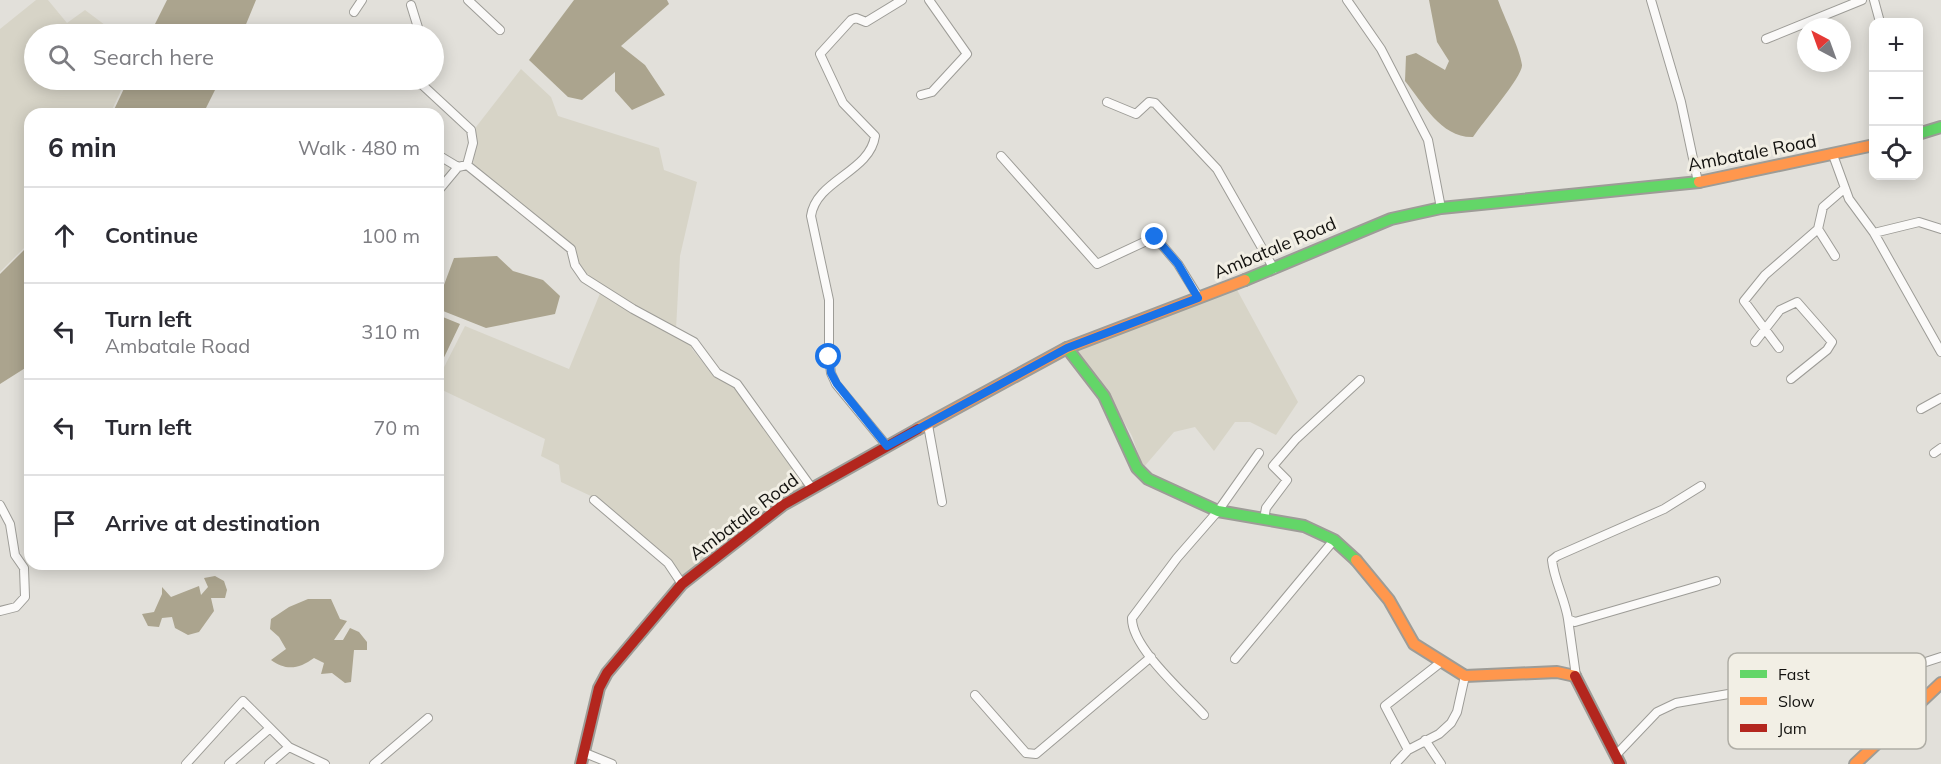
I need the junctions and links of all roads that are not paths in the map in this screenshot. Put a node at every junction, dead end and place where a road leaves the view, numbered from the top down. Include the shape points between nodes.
1 (362, 0) edge
2 (468, 0) edge
3 (902, 0) edge
4 (929, 0) edge
5 (1347, 0) edge
6 (1652, 0) edge
7 (1862, 0) edge
8 (1874, 0) edge
9 (410, 2) edge
10 (354, 12) dead end
11 (1879, 18) edge
12 (417, 24) edge
13 (500, 30) dead end
14 (1766, 39) dead end
15 (428, 90) edge
16 (921, 95) dead end
17 (1107, 102) dead end
18 (1941, 127) edge
19 (1923, 132) edge
20 (1869, 146) edge
21 (1833, 155) junction
22 (1001, 156) dead end
23 (444, 159) edge
24 (467, 165) junction
25 (458, 167) junction
26 (1698, 182) junction
27 (444, 184) edge
28 (1845, 188) junction
29 (1441, 208) junction
30 (1818, 229) junction
31 (1941, 229) edge
32 (1874, 233) junction
33 (1835, 256) dead end
34 (1274, 269) junction
35 (1198, 298) junction
36 (1765, 331) junction
37 (1755, 342) dead end
38 (1067, 348) junction
39 (1779, 348) dead end
40 (1941, 352) edge
41 (1791, 379) dead end
42 (1360, 380) dead end
43 (1941, 398) edge
44 (1921, 408) dead end
45 (928, 425) junction
46 (887, 446) junction
47 (1260, 453) dead end
48 (1701, 486) dead end
49 (811, 487) junction
50 (594, 500) dead end
51 (942, 502) dead end
52 (0, 505) edge
53 (1218, 511) junction
54 (1264, 519) junction
55 (1334, 540) junction
56 (24, 568) edge
57 (24, 570) edge
58 (1716, 581) dead end
59 (682, 584) junction
60 (0, 611) edge
61 (1568, 619) junction
62 (1151, 657) junction
63 (1941, 657) edge
64 (1235, 659) dead end
65 (1926, 662) edge
66 (1440, 663) junction
67 (1465, 676) junction
68 (1576, 676) junction
69 (1941, 683) edge
70 (1728, 694) edge
71 (975, 695) dead end
72 (1926, 697) edge
73 (1203, 715) dead end
74 (428, 718) dead end
75 (269, 729) junction
76 (1425, 740) junction
77 (289, 747) junction
78 (1871, 749) edge
79 (1408, 750) junction
80 (585, 753) junction
81 (1618, 759) edge
82 (186, 764) edge
83 (229, 764) edge
84 (269, 764) edge
85 (325, 764) edge
86 (374, 764) edge
87 (581, 764) edge
88 (612, 764) edge
89 (1395, 764) edge
90 (1441, 764) edge
91 (1855, 764) edge

1 - 10 street
2 - 13 street
3 - 46 street via 866,22 851,20 820,54 843,103 875,136 867,155 819,197 811,216 829,300 831,373
4 - 16 street via 967,54 932,92
5 - 29 street via 1381,49 1428,141
6 - 26 street via 1681,102
7 - 14 street
8 - 11 street
9 - 12 street
15 - 24 street via 471,130 473,143
17 - 34 street via 1131,114 1149,102 1155,103 1191,139 1228,187
18 - 19 main road
20 - 21 main road, Ambatale Road
21 - 26 main road, Ambatale Road
21 - 28 street
22 - 35 street via 1097,264 1155,237 1178,264
23 - 25 street
24 - 25 street
24 - 49 street via 571,249 575,266 584,278 694,342 717,373 737,384
25 - 27 street
26 - 29 main road, Ambatale Road
28 - 30 street via 1823,207
28 - 32 street
29 - 34 main road, Ambatale Road via 1368,227
30 - 33 street
30 - 36 street via 1765,275 1744,301
31 - 32 street via 1919,222
32 - 40 street
34 - 35 main road, Ambatale Road
35 - 38 main road, Ambatale Road
36 - 37 street
36 - 39 street
36 - 41 street via 1780,310 1797,302 1832,342
38 - 45 main road, Ambatale Road
38 - 53 main road via 1104,396 1142,474
42 - 54 street via 1296,439 1273,466 1287,480 1266,508
43 - 44 street
45 - 46 main road, Ambatale Road
45 - 51 street
46 - 49 main road, Ambatale Road
47 - 53 street
48 - 61 street via 1664,509 1552,560
49 - 59 main road, Ambatale Road
50 - 59 street via 668,563
52 - 56 street via 10,524 15,555
53 - 54 main road
53 - 62 street via 1135,610 1132,626
54 - 55 main road via 1304,526
55 - 64 street
55 - 66 main road via 1364,567 1414,644
57 - 60 street via 25,597 16,607
58 - 61 street via 1607,615 1575,622
59 - 80 main road, Ambatale Road via 607,673 594,706
61 - 68 street
62 - 71 street via 1036,754 1026,753
62 - 73 street
63 - 65 street
66 - 67 main road
66 - 79 street via 1385,706
67 - 68 main road via 1557,672
67 - 76 street via 1451,723
68 - 81 main road
69 - 72 main road
70 - 81 street via 1676,703 1657,712
74 - 86 street
75 - 77 street
75 - 82 street via 243,701
75 - 83 street
76 - 79 street
76 - 90 street
77 - 84 street
77 - 85 street
78 - 91 main road
79 - 89 street
80 - 87 main road, Ambatale Road
80 - 88 street

